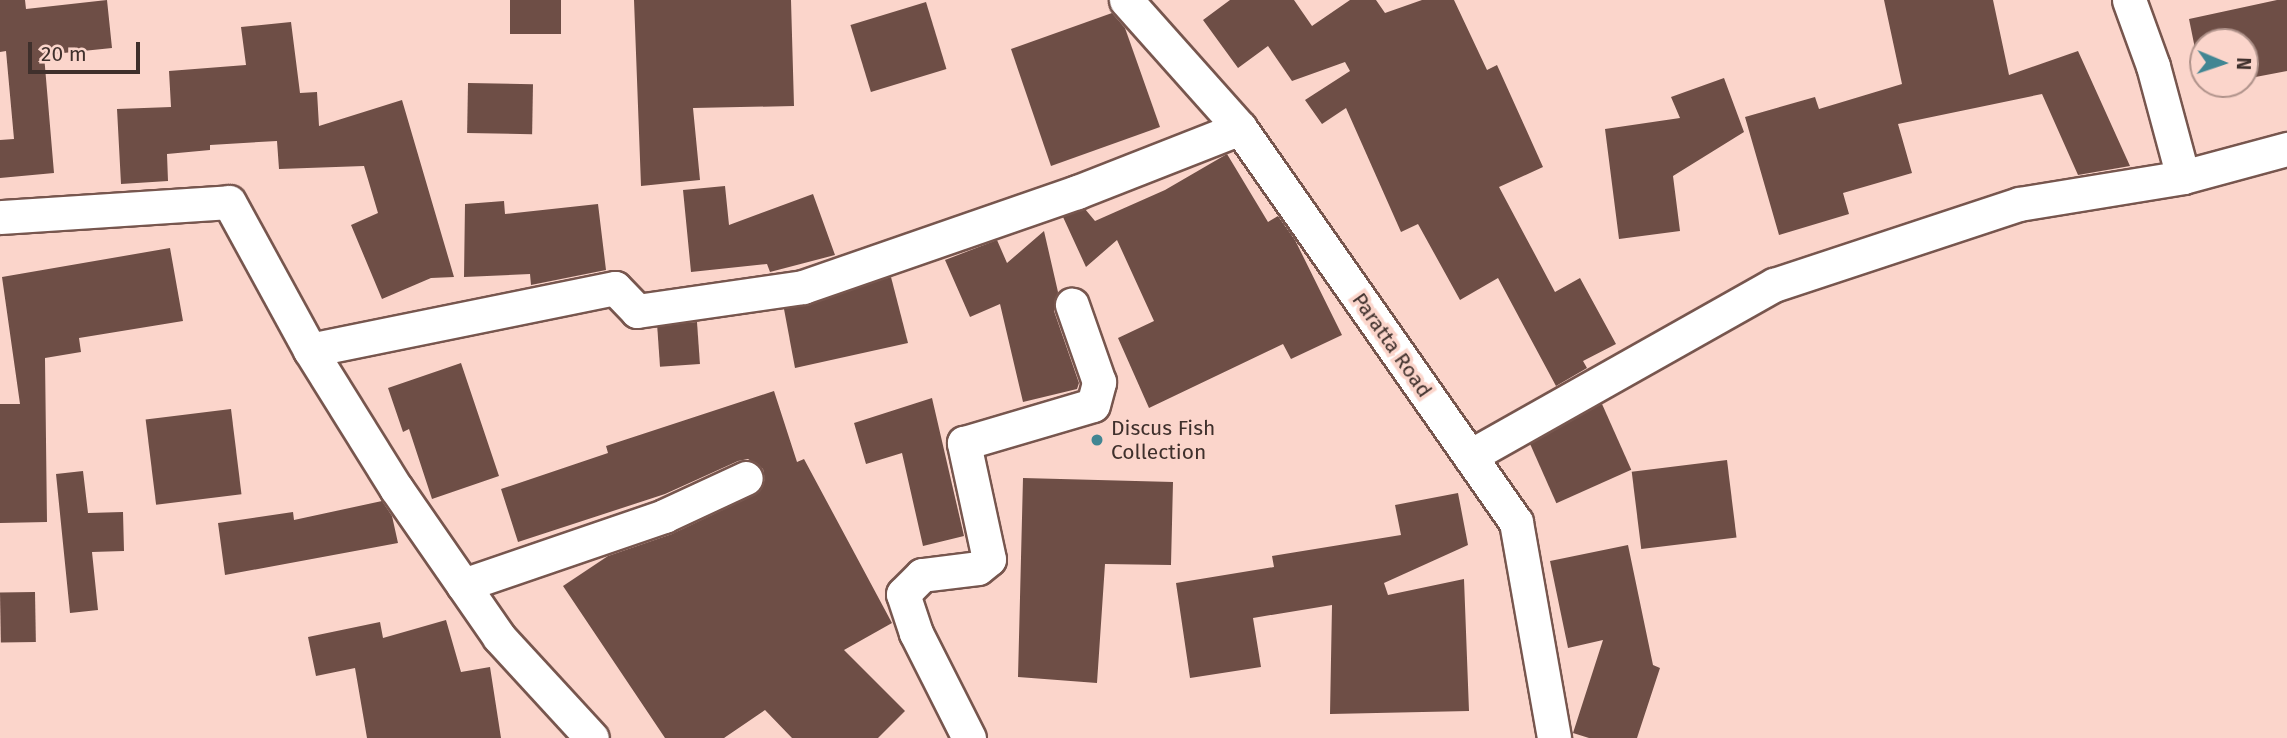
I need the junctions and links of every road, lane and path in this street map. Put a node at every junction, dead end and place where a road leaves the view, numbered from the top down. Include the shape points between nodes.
1 (1126, 0) edge
2 (2129, 0) edge
3 (1240, 128) junction
4 (2287, 149) edge
5 (2183, 177) junction
6 (0, 217) edge
7 (1072, 305) dead end
8 (310, 351) junction
9 (1470, 456) junction
10 (746, 478) dead end
11 (463, 585) junction
12 (592, 738) edge
13 (970, 738) edge
14 (1554, 738) edge

1 - 3 street, Paratta Road
2 - 5 street via 2153,66
3 - 8 street via 1077,192 803,287 637,311 615,288
3 - 9 street, Paratta Road
4 - 5 street
5 - 9 street via 2019,204 1774,285
6 - 8 street via 229,202
7 - 13 street via 1099,382 1093,405 964,443 989,559 978,568 922,575 903,594 916,633
8 - 11 street
9 - 14 street, Paratta Road via 1516,522
10 - 11 street via 664,516
11 - 12 street via 499,637

